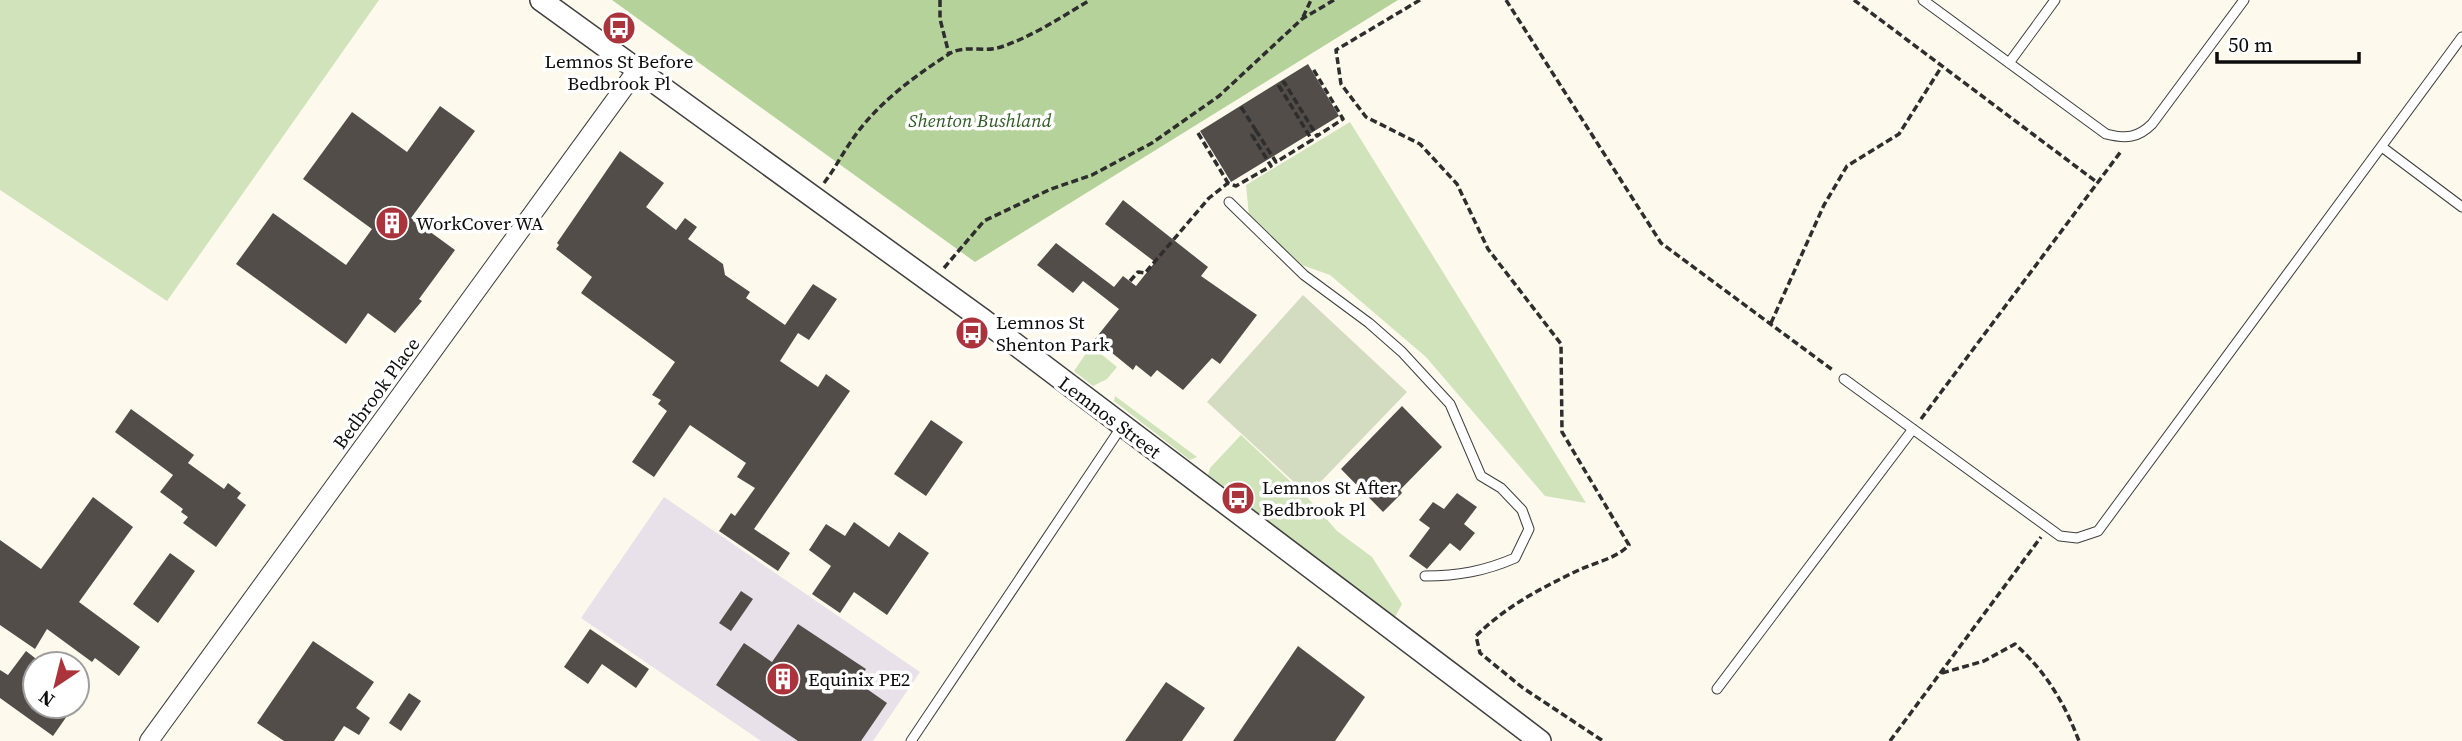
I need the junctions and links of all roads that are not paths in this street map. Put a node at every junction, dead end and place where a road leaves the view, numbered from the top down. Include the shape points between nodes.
1 (541, 0) edge
2 (1925, 0) edge
3 (2055, 0) edge
4 (2244, 0) edge
5 (2462, 37) edge
6 (2009, 63) junction
7 (637, 70) junction
8 (2382, 147) junction
9 (1228, 202) dead end
10 (2462, 207) edge
11 (1843, 379) road end
12 (1122, 426) junction
13 (1913, 429) junction
14 (1425, 576) dead end
15 (1717, 689) dead end
16 (149, 741) edge
17 (911, 741) edge
18 (1540, 741) edge

1 - 7 street, Lemnos Street
2 - 6 lane
3 - 6 lane
4 - 6 lane via 2152,124 2131,137 2106,134
5 - 8 lane
7 - 12 street, Lemnos Street
7 - 16 street, Bedbrook Place
8 - 10 lane
8 - 13 lane via 2104,526 2085,537 2069,538
9 - 14 lane via 1304,275 1369,323 1433,386 1450,404 1481,475 1522,510 1529,529 1515,558 1487,570
11 - 13 lane
12 - 17 lane
12 - 18 street, Lemnos Street
13 - 15 lane

